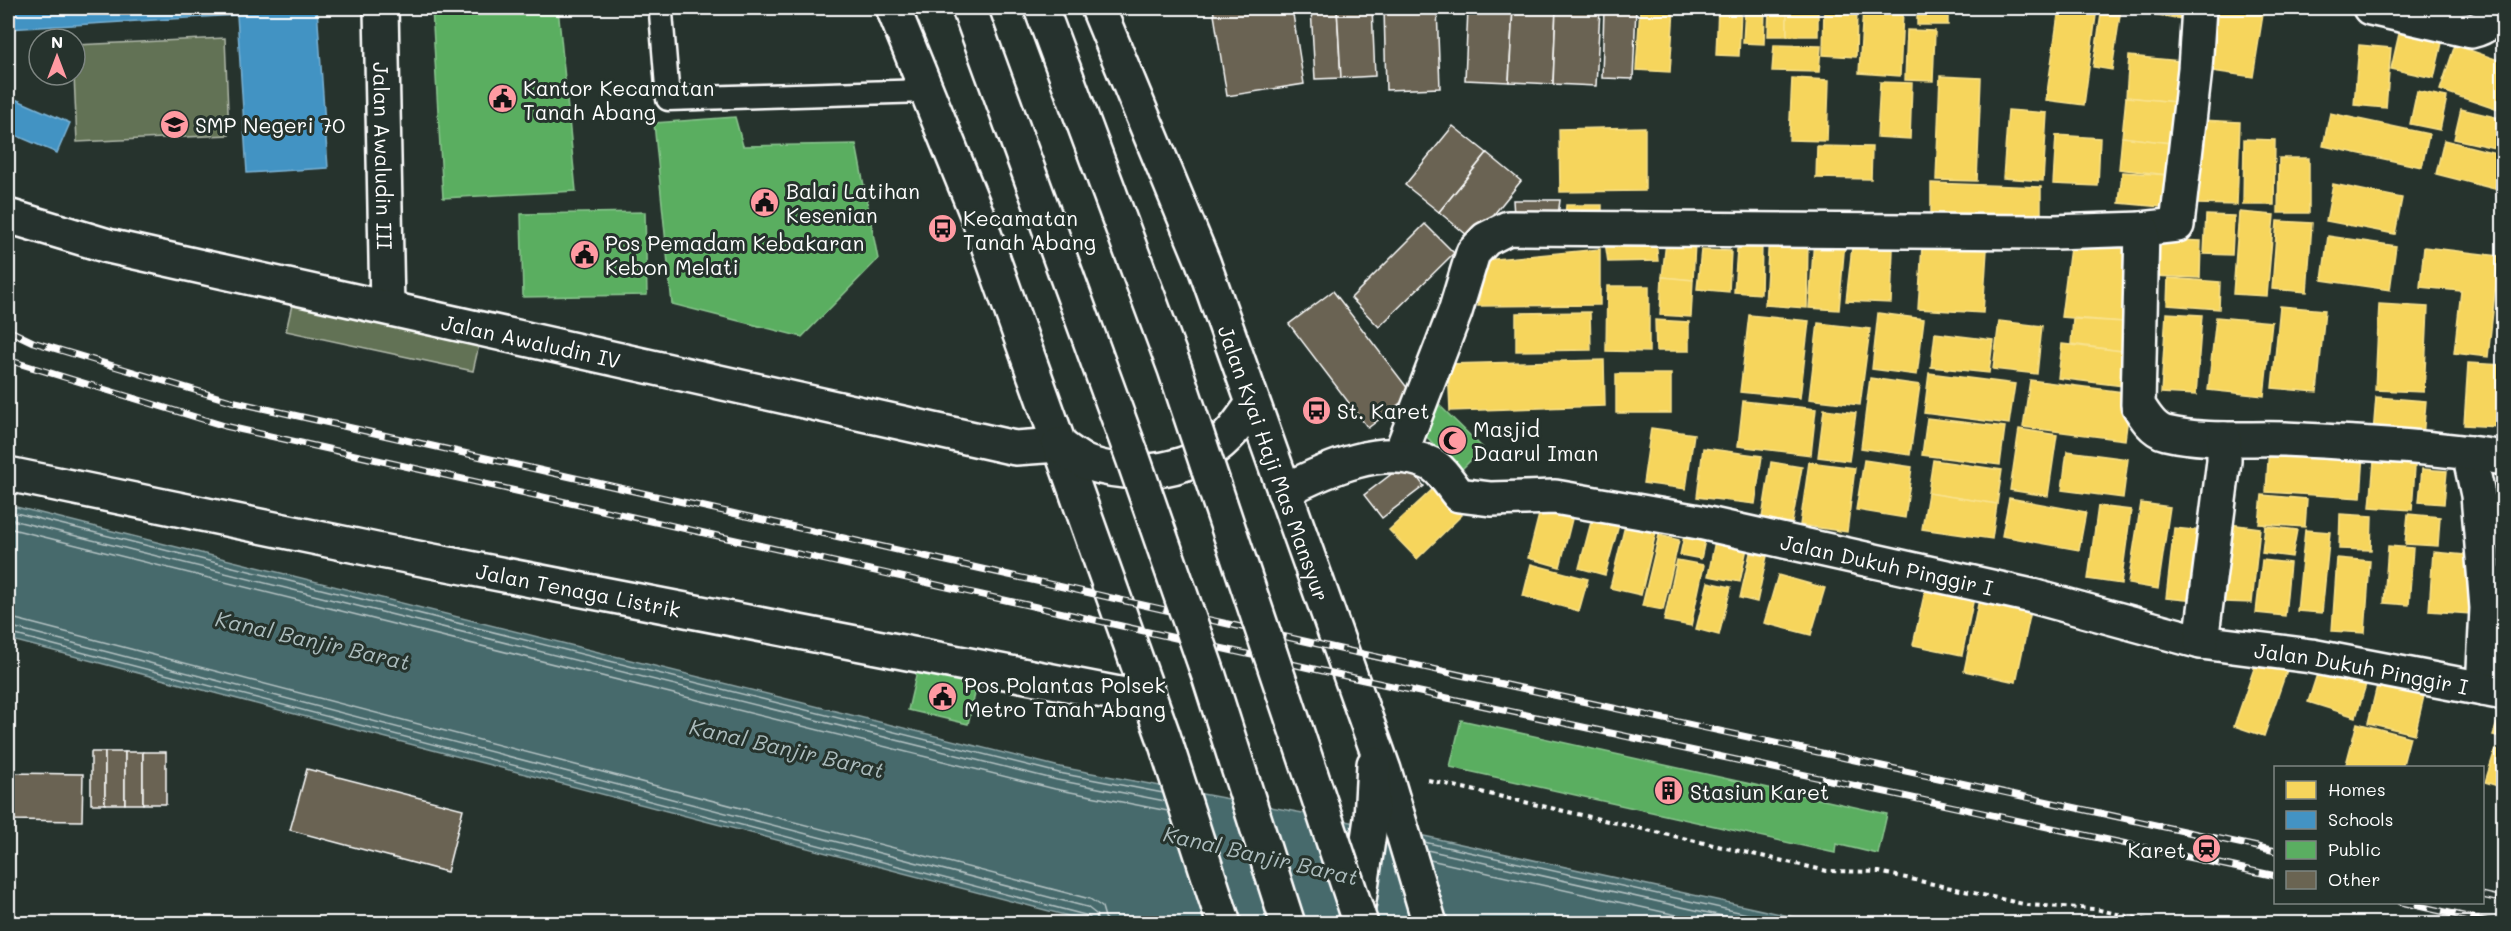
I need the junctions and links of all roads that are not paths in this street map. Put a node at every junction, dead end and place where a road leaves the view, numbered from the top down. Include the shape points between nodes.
1 (381, 8) edge
2 (893, 8) edge
3 (969, 8) edge
4 (1041, 8) edge
5 (1098, 8) edge
6 (2199, 8) edge
7 (2370, 8) edge
8 (2498, 11) edge
9 (661, 13) dead end
10 (926, 91) junction
11 (8, 216) edge
12 (2142, 229) junction
13 (387, 307) junction
14 (1253, 404) junction
15 (2224, 439) junction
16 (1059, 445) junction
17 (2469, 453) junction
18 (1400, 455) junction
19 (2504, 458) edge
20 (8, 474) edge
21 (1284, 491) junction
22 (2201, 642) junction
23 (2493, 691) edge
24 (1150, 700) junction
25 (1385, 820) junction
26 (1224, 924) edge
27 (1288, 924) edge
28 (1356, 924) edge
29 (1361, 924) edge
30 (1431, 924) edge

1 - 13 street, Jalan Awaludin III
2 - 10 street
3 - 27 street, bridge via 1209,676
4 - 29 street, bridge via 1175,369
5 - 14 street, Jalan Kyai Haji Mas Mansyur via 1203,262
6 - 12 street via 2178,225
7 - 8 street via 2471,32 2490,22
9 - 10 lane via 668,99
10 - 16 street via 978,217
11 - 13 street, Jalan Awaludin IV via 108,246
12 - 15 street via 2138,405 2148,421 2163,433
12 - 18 street via 2053,232 1508,228 1486,239 1473,253
13 - 16 street, Jalan Awaludin IV via 1015,448
14 - 16 street via 1227,437 1196,459 1164,470 1122,472 1088,464
14 - 21 street, Jalan Kyai Haji Mas Mansyur
15 - 17 street via 2408,446
15 - 22 street
16 - 24 street
17 - 19 street
17 - 23 street via 2478,495
18 - 21 street, Jalan Dukuh Pinggir I via 1334,469
18 - 22 street, Jalan Dukuh Pinggir I via 1433,465 1459,495 1491,499 1555,497 1699,522 2032,596
20 - 24 street, Jalan Tenaga Listrik via 376,550
21 - 25 street, Jalan Kyai Haji Mas Mansyur via 1379,757
22 - 23 street, Jalan Dukuh Pinggir I via 2311,656
24 - 26 street
25 - 28 street, bridge
25 - 30 street

